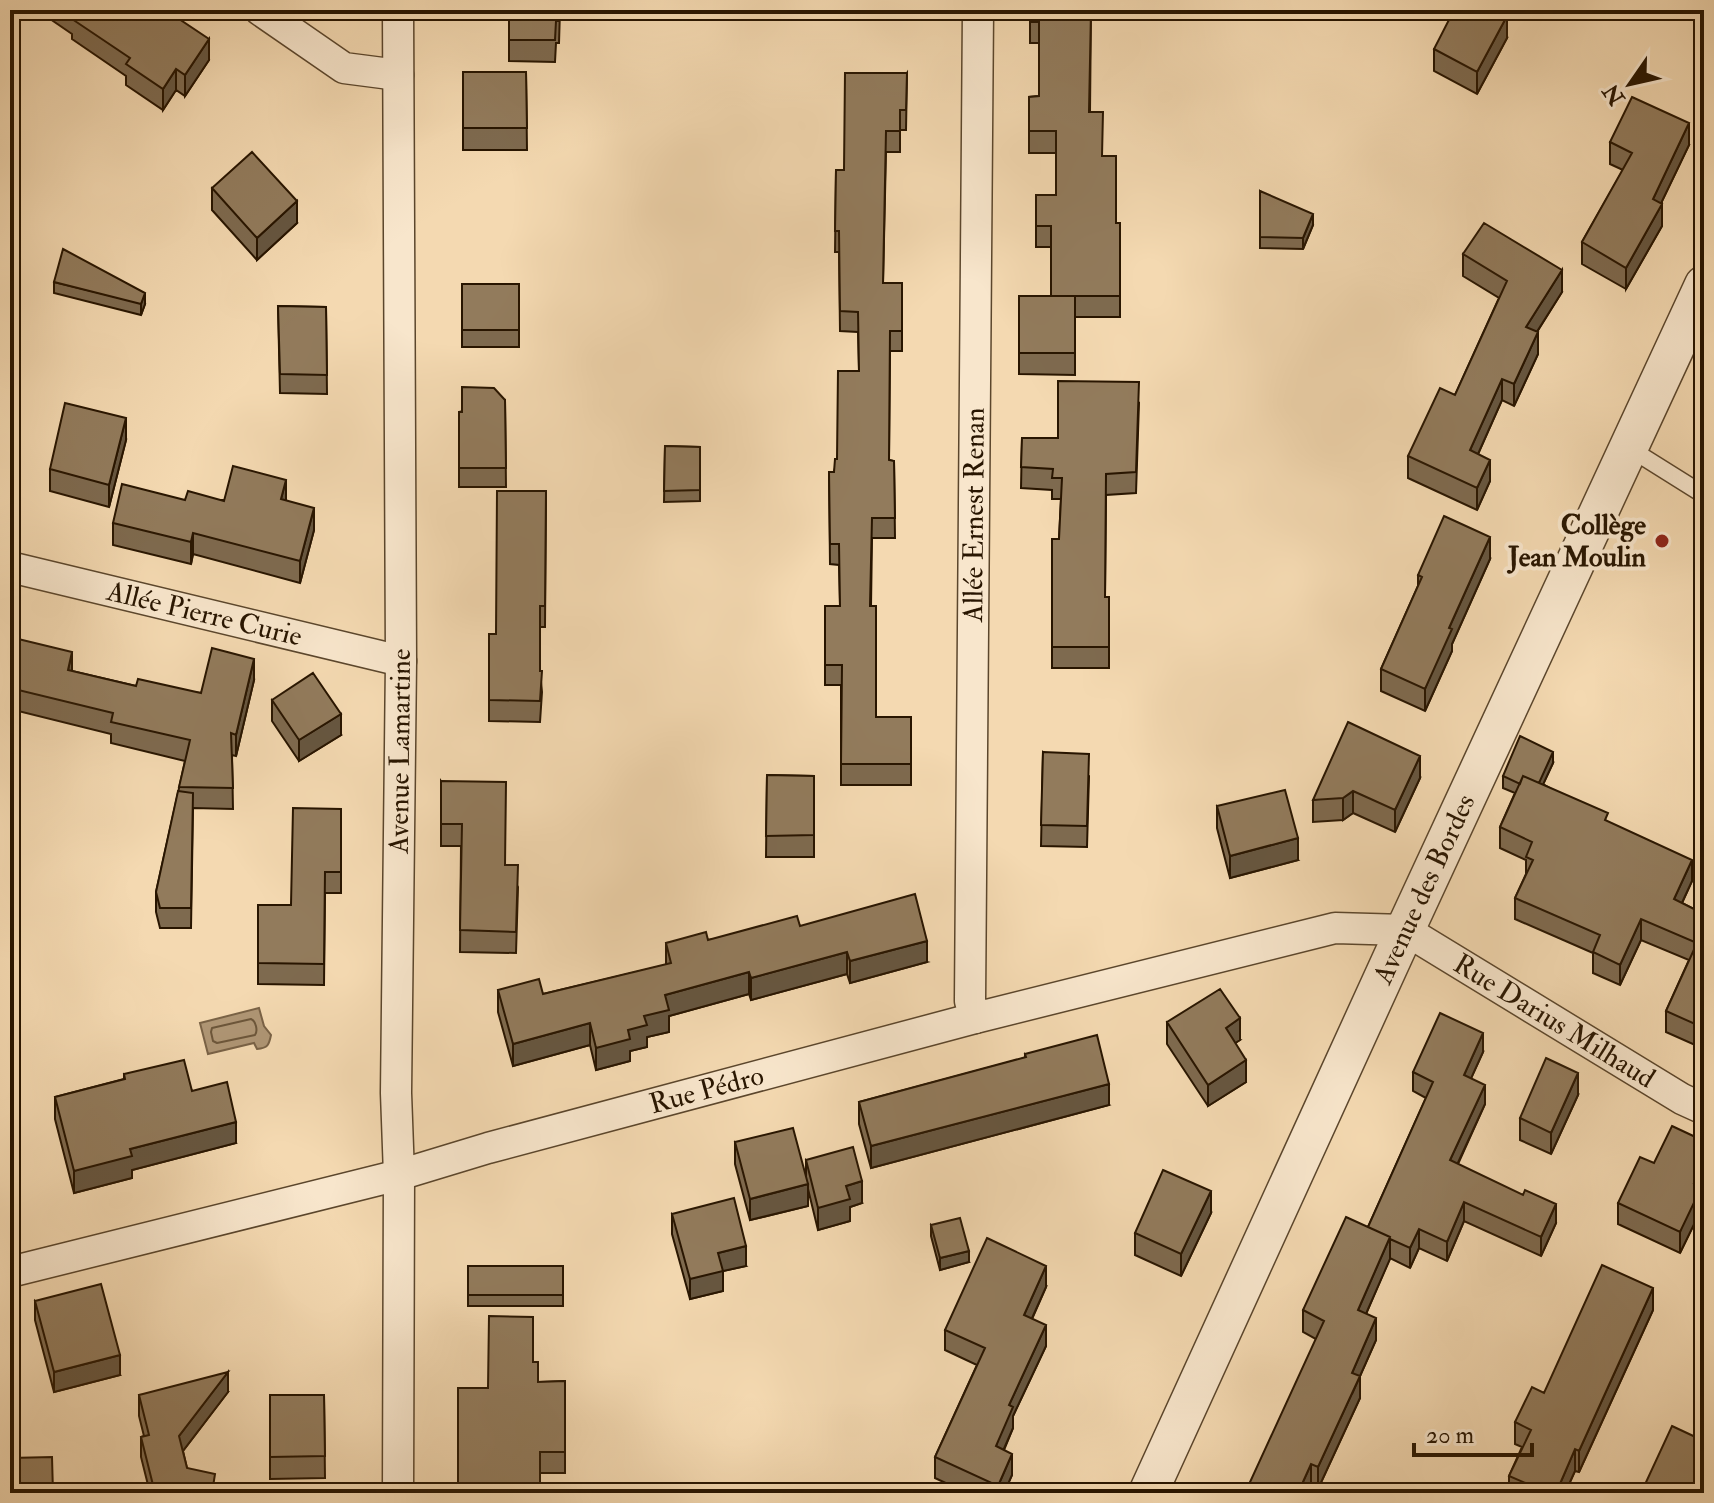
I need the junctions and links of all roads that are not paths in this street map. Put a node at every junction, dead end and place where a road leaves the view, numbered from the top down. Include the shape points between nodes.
1 (260, 10) edge
2 (398, 10) edge
3 (978, 10) edge
4 (398, 75) junction
5 (1704, 285) edge
6 (1629, 448) junction
7 (1704, 495) edge
8 (10, 567) edge
9 (401, 661) junction
10 (1405, 930) junction
11 (975, 1018) junction
12 (1704, 1109) edge
13 (399, 1175) junction
14 (10, 1272) edge
15 (398, 1493) edge
16 (1148, 1493) edge

1 - 4 street via 344,68
2 - 4 street, Avenue Lamartine
3 - 11 street, Allée Ernest Renan via 970,992
4 - 9 street, Avenue Lamartine
5 - 6 street, Avenue des Bordes
6 - 7 lane
6 - 10 street, Avenue des Bordes
8 - 9 street, Allée Pierre Curie
9 - 13 street, Avenue Lamartine
10 - 11 street, Rue Pédro via 1335,928
10 - 12 street, Rue Darius Milhaud
10 - 16 street, Avenue des Bordes
11 - 13 street, Rue Pédro
13 - 14 street, Rue Pédro
13 - 15 street, Avenue Lamartine

